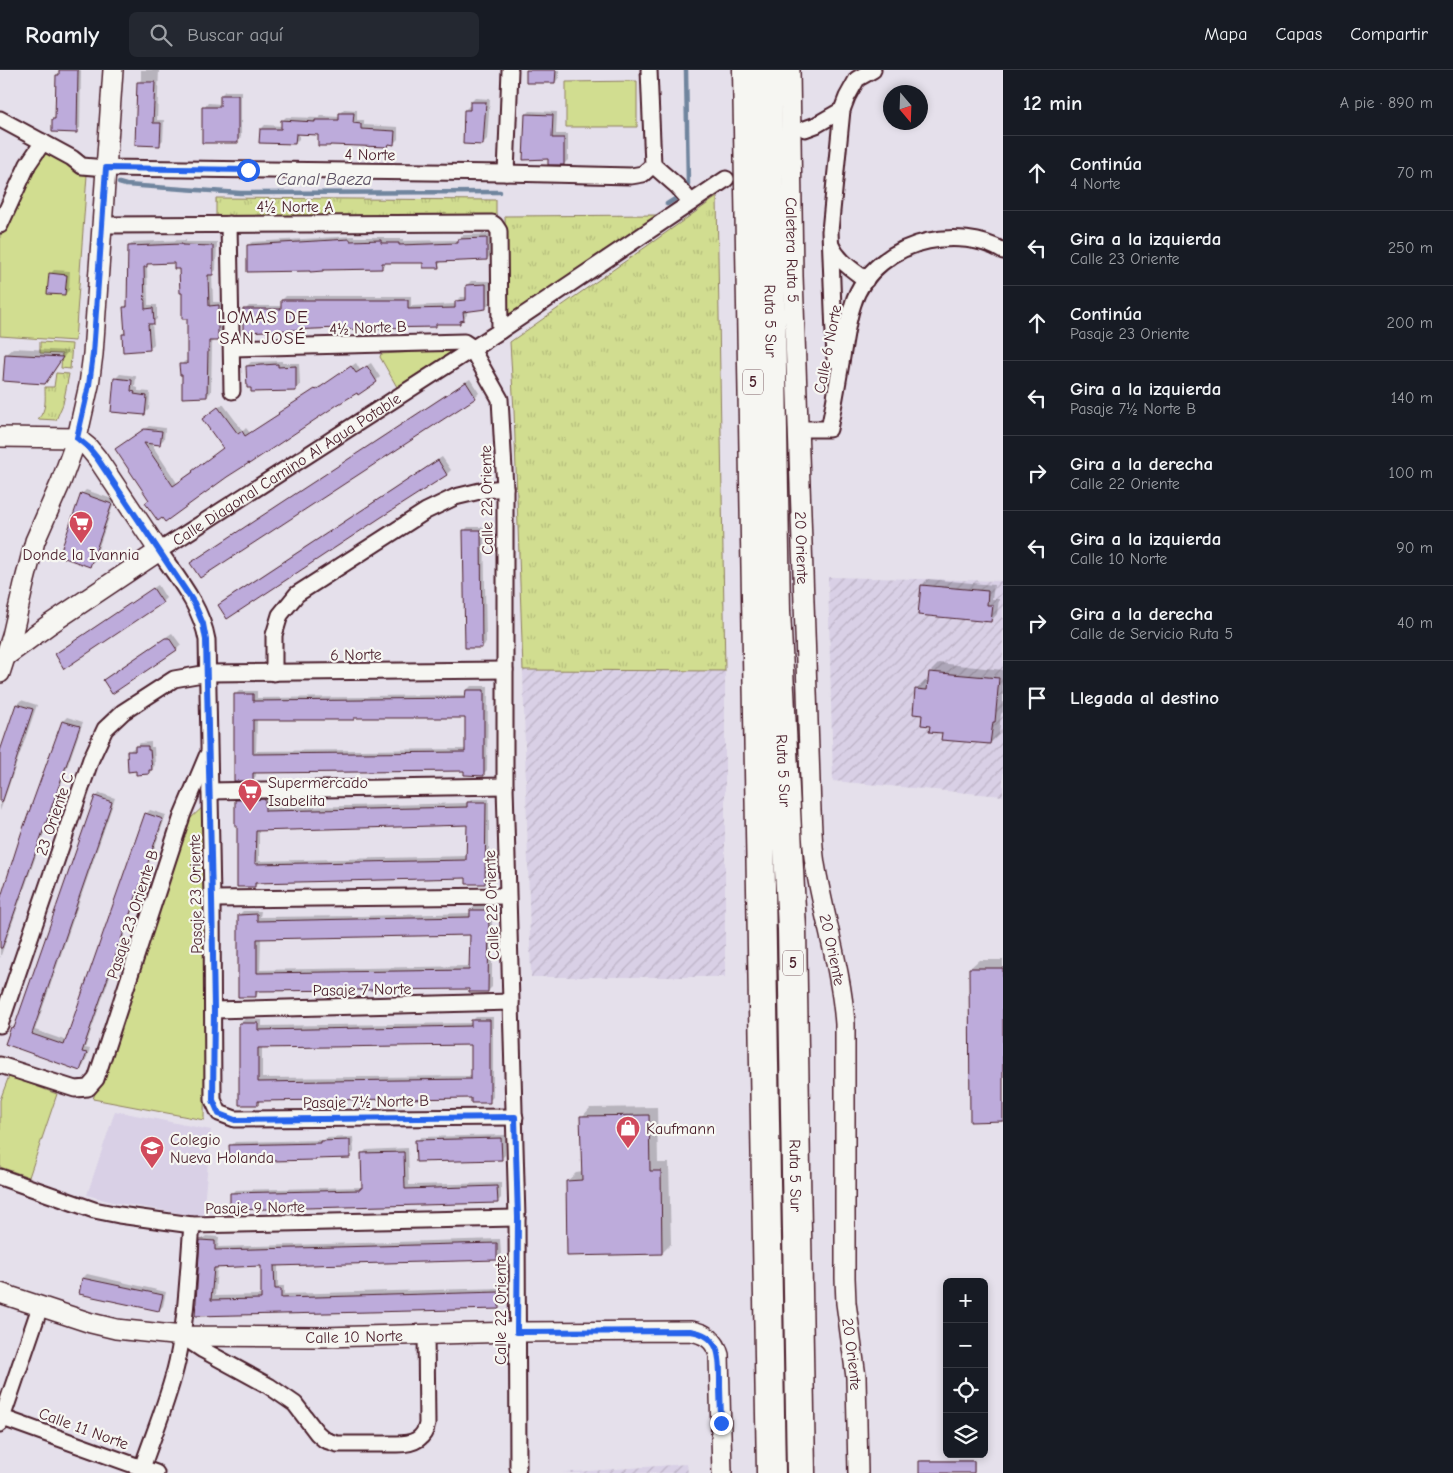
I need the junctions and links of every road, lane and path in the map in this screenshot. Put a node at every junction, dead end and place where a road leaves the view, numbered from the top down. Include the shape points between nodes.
1 (113, 70) edge
2 (510, 70) edge
3 (649, 70) edge
4 (731, 70) edge
5 (748, 70) edge
6 (767, 70) edge
7 (775, 70) edge
8 (790, 70) edge
9 (873, 70) edge
10 (842, 110) junction
11 (0, 119) edge
12 (768, 125) junction
13 (805, 129) dead end
14 (43, 142) junction
15 (653, 165) junction
16 (106, 171) junction
17 (506, 173) junction
18 (726, 179) dead end
19 (685, 195) junction
20 (750, 195) junction
21 (230, 224) junction
22 (102, 225) junction
23 (0, 226) edge
24 (831, 244) junction
25 (1003, 251) edge
26 (866, 280) junction
27 (500, 331) junction
28 (232, 348) junction
29 (472, 349) junction
30 (232, 391) dead end
31 (836, 393) junction
32 (798, 429) junction
33 (0, 436) edge
34 (77, 438) junction
35 (505, 488) junction
36 (159, 551) junction
37 (19, 608) junction
38 (50, 624) junction
39 (2, 663) edge
40 (505, 670) junction
41 (274, 672) junction
42 (208, 673) junction
43 (209, 750) junction
44 (505, 786) junction
45 (210, 791) junction
46 (507, 896) junction
47 (212, 899) junction
48 (511, 1002) junction
49 (214, 1010) junction
50 (0, 1025) edge
51 (0, 1065) edge
52 (219, 1114) joint
53 (515, 1117) junction
54 (0, 1178) edge
55 (518, 1218) junction
56 (192, 1225) junction
57 (0, 1293) edge
58 (40, 1307) junction
59 (517, 1332) junction
60 (426, 1334) junction
61 (182, 1336) junction
62 (1, 1420) edge
63 (142, 1468) junction
64 (518, 1468) dead end
65 (156, 1473) edge
66 (722, 1473) edge
67 (771, 1473) edge
68 (801, 1473) edge
69 (858, 1473) edge

1 - 16 street
2 - 17 street
3 - 15 street
4 - 20 highway
5 - 20 highway, Ruta 5 Sur / 5
6 - 12 highway, Ruta 5 Sur / 5
7 - 12 highway
8 - 32 street, Caletera Ruta 5
9 - 10 street via 857,79
10 - 13 street
10 - 24 street
11 - 14 street, 4 Norte
12 - 68 highway, Ruta 5 Sur / 5 via 776,611 792,929
14 - 16 street, 4 Norte via 82,166
14 - 23 street via 28,164
15 - 17 street, 4 Norte via 643,174 631,176
15 - 19 street
16 - 17 street, 4 Norte
16 - 22 street
18 - 19 street, Calle Diagonal Camino Al Agua Potable
19 - 27 street, Calle Diagonal Camino Al Agua Potable
20 - 67 highway, Ruta 5 Sur / 5
21 - 22 street, 4½ Norte A
21 - 27 street, 4½ Norte A via 488,222 499,231
21 - 28 street
22 - 34 street via 89,385
24 - 26 street via 840,259
24 - 31 street
25 - 26 street, Calle 6 Norte via 958,238 916,244 883,262
26 - 31 street, Calle 6 Norte via 853,303 848,321
27 - 29 street, Calle Diagonal Camino Al Agua Potable
28 - 29 street, 4½ Norte B via 460,342
28 - 30 street
29 - 35 street, Calle 22 Oriente via 500,399
29 - 36 street, Calle Diagonal Camino Al Agua Potable
31 - 32 street, Calle 6 Norte via 829,429
32 - 69 street, 20 Oriente via 812,838 839,974 845,1024 845,1278 856,1377
33 - 34 street
34 - 36 street via 97,458
34 - 37 street via 35,541
35 - 40 street, Calle 22 Oriente
35 - 41 street via 455,497 426,511 297,594 280,615 274,635
36 - 38 street, Calle Diagonal Camino Al Agua Potable
36 - 42 street, Pasaje 23 Oriente via 199,613 206,640
37 - 38 street via 31,621
37 - 39 street
38 - 39 street, Calle Diagonal Camino Al Agua Potable
40 - 41 street, 6 Norte
40 - 44 street, Calle 22 Oriente
41 - 42 street, 6 Norte
42 - 43 street, Pasaje 23 Oriente
42 - 50 street, 23 Oriente C via 174,679 123,712 105,729 91,759
43 - 45 street, Pasaje 23 Oriente
43 - 51 street, Pasaje 23 Oriente B via 183,813 96,1079 88,1088 75,1089
44 - 45 street
44 - 46 street, Calle 22 Oriente
45 - 47 street, Pasaje 23 Oriente
46 - 47 street
46 - 48 street, Calle 22 Oriente
47 - 49 street, Pasaje 23 Oriente
48 - 49 street, Pasaje 7 Norte
48 - 53 street, Calle 22 Oriente
49 - 52 street, Pasaje 23 Oriente via 213,1100
52 - 53 street, Pasaje 7½ Norte B via 235,1120
53 - 55 street, Calle 22 Oriente
54 - 56 street, Pasaje 9 Norte via 94,1210
55 - 56 street, Pasaje 9 Norte
55 - 59 street, Calle 22 Oriente
56 - 61 street
57 - 58 street, Calle 10 Norte
58 - 61 street, Calle 10 Norte via 116,1329
58 - 62 street
59 - 60 street, Calle 10 Norte
59 - 64 street, Calle 22 Oriente
59 - 66 street, Calle 10 Norte via 690,1331 711,1340 719,1355
60 - 61 street, Calle 10 Norte
60 - 61 street via 427,1424 424,1434 406,1444 336,1444 325,1440 295,1404
61 - 63 street via 172,1381
62 - 63 street, Calle 11 Norte
63 - 65 street, Calle 11 Norte

